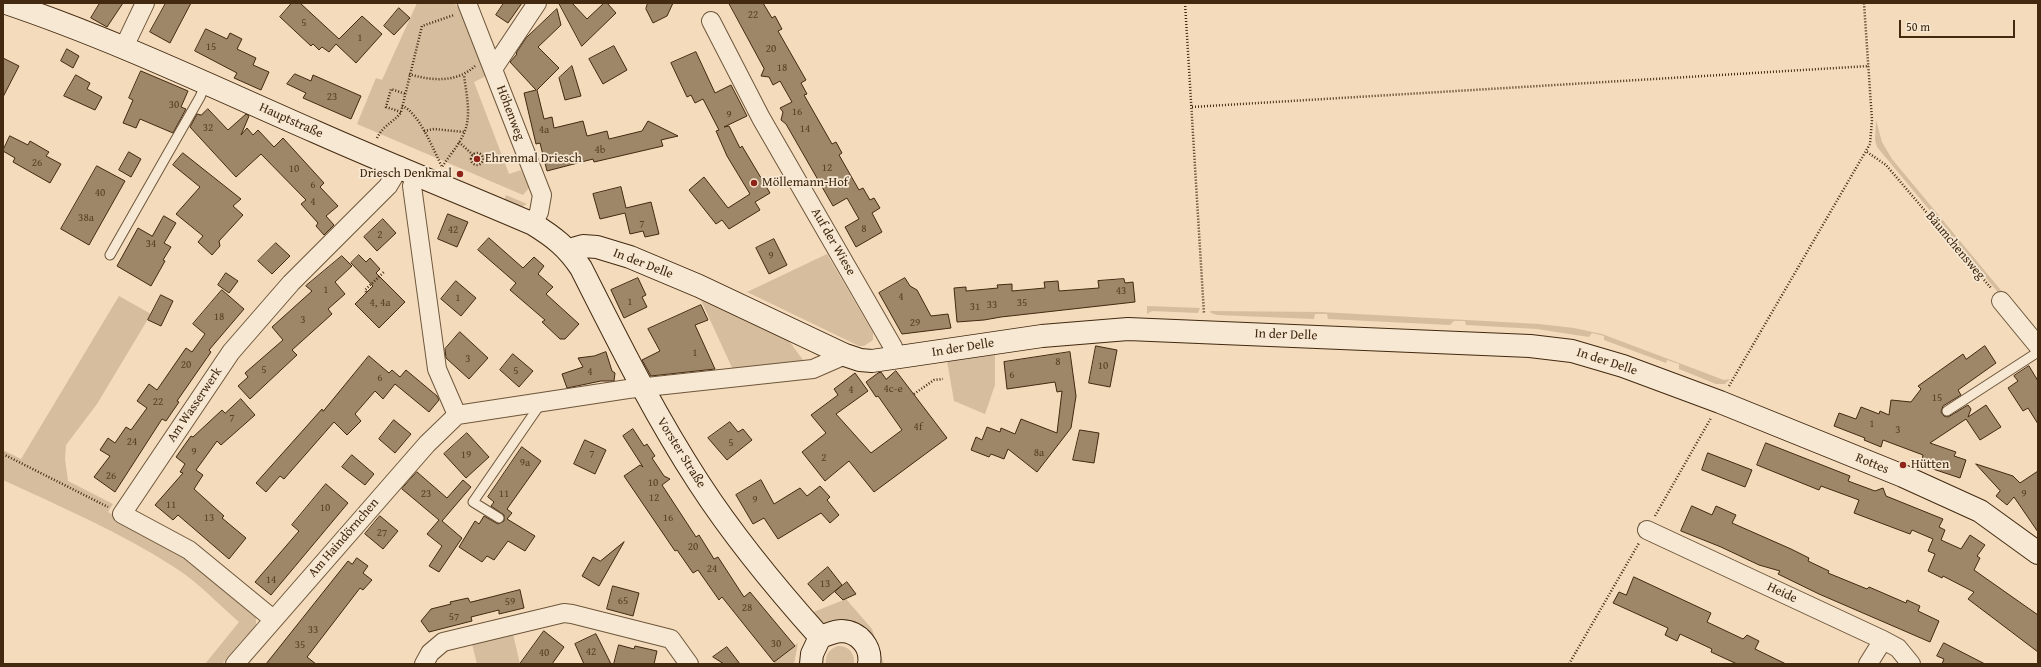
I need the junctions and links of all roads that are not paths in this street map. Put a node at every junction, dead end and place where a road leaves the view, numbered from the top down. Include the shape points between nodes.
1 (6, 3) edge
2 (145, 3) edge
3 (537, 3) edge
4 (468, 6) edge
5 (711, 21) dead end
6 (124, 47) junction
7 (490, 62) junction
8 (206, 83) junction
9 (418, 168) junction
10 (533, 224) junction
11 (569, 250) junction
12 (110, 255) dead end
13 (2001, 301) road end
14 (2038, 346) edge
15 (2038, 352) edge
16 (845, 355) junction
17 (896, 358) junction
18 (643, 387) junction
19 (1723, 397) joint
20 (536, 403) junction
21 (1947, 411) dead end
22 (456, 416) junction
23 (499, 518) dead end
24 (1647, 530) dead end
25 (2038, 552) edge
26 (273, 619) junction
27 (820, 637) junction
28 (1883, 640) junction
29 (235, 664) edge
30 (424, 664) edge
31 (689, 664) edge
32 (811, 664) edge
33 (869, 664) edge
34 (1868, 664) edge
35 (1911, 664) edge

1 - 6 street, Hauptstraße
2 - 6 street
3 - 7 street
4 - 7 street, Höhenweg
5 - 17 street, Auf der Wiese via 761,118 893,347
6 - 8 street, Hauptstraße
7 - 10 street, Höhenweg via 542,195 539,212
8 - 9 street, Hauptstraße via 375,157
8 - 12 lane
9 - 10 street, Hauptstraße
9 - 22 street via 412,186 437,368
9 - 26 street, Am Wasserwerk via 388,186 291,283 231,352 122,514 194,553
10 - 11 street, Hauptstraße
11 - 16 street, In der Delle via 583,246 597,247 630,257 699,286
11 - 18 street, Vorster Straße via 581,268
13 - 14 street
15 - 21 lane
16 - 17 street, In der Delle via 872,361
16 - 18 street via 813,369
17 - 19 street, In der Delle via 1042,336 1128,329 1530,346 1589,355
18 - 20 street
18 - 27 street, Vorster Straße via 664,427 699,483 746,550
19 - 25 street, Rottes via 1960,501
20 - 22 street
20 - 23 lane via 537,409 473,502
22 - 26 street, Am Haindörnchen via 427,444
24 - 28 street, Heide
26 - 29 street, Am Haindörnchen
27 - 32 street via 812,654
27 - 33 street via 842,631 852,633 867,646
28 - 34 street
28 - 35 street, Heide via 1898,648
30 - 31 street via 430,652 443,642 564,613 671,639

